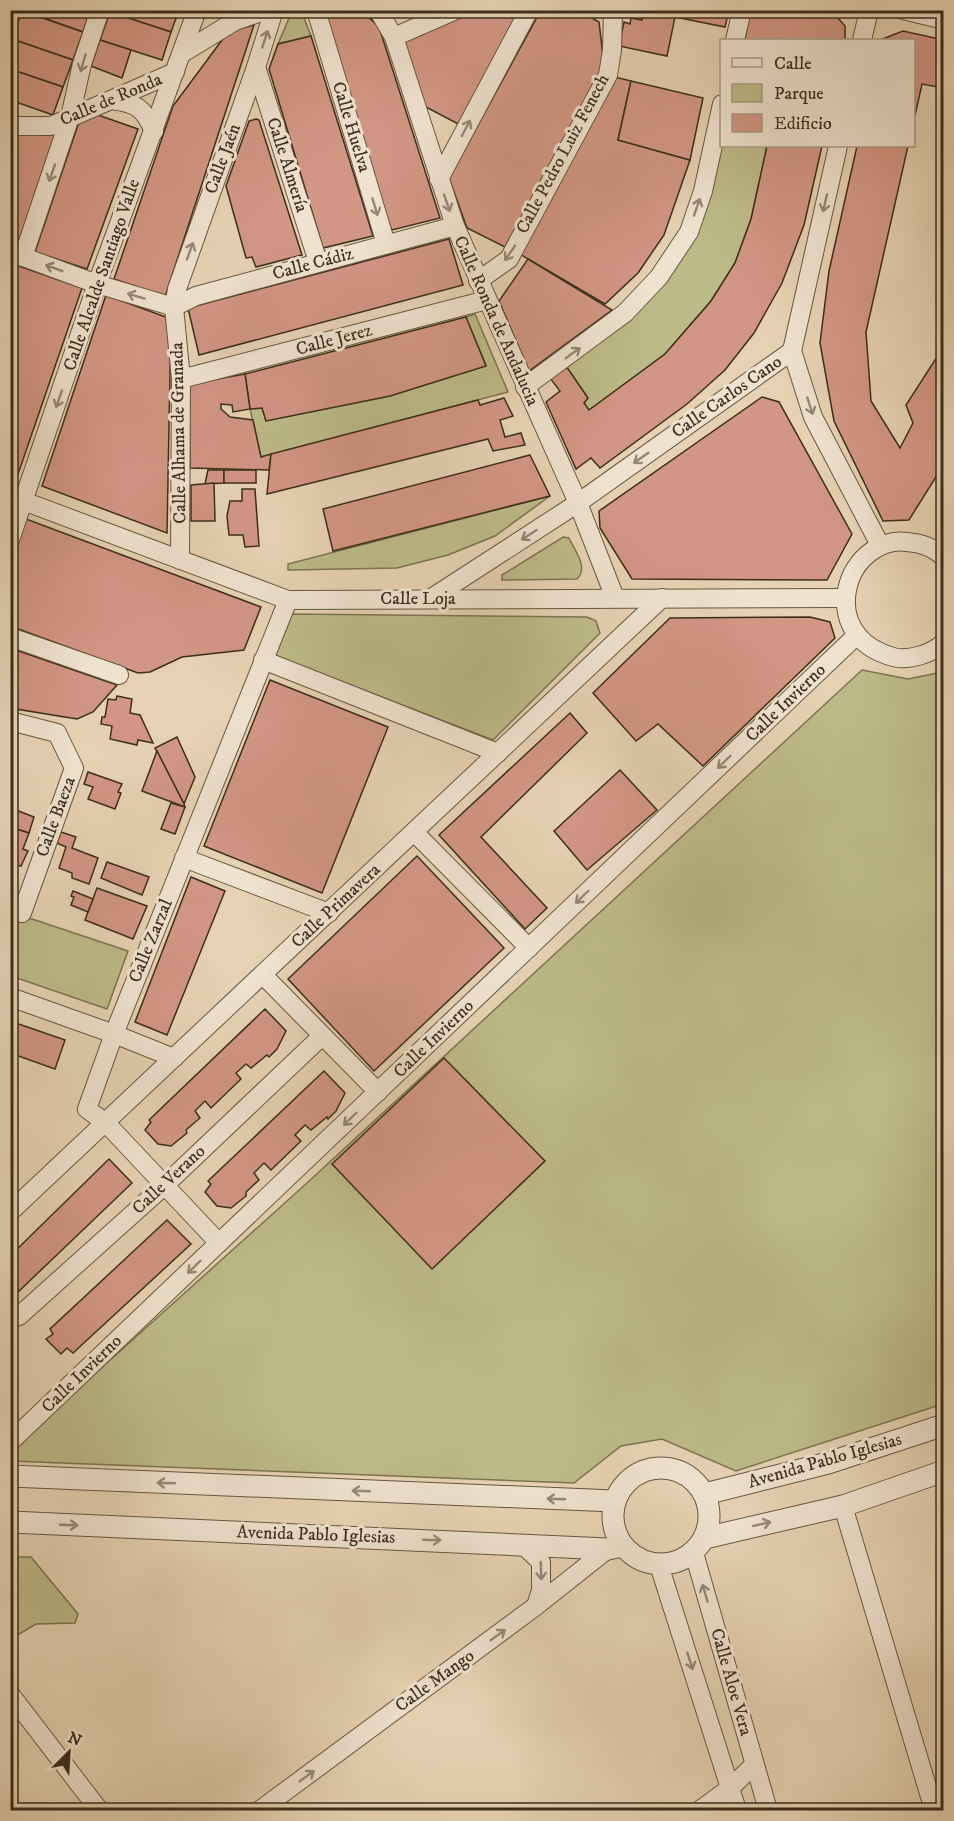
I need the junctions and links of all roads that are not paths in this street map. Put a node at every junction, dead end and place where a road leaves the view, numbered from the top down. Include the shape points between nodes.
1 (100, 10) edge
2 (197, 10) edge
3 (267, 10) edge
4 (274, 10) edge
5 (316, 10) edge
6 (378, 10) edge
7 (456, 10) edge
8 (529, 10) edge
9 (613, 10) edge
10 (742, 10) edge
11 (869, 10) edge
12 (903, 10) edge
13 (435, 15) edge
14 (944, 20) edge
15 (394, 37) junction
16 (735, 39) edge
17 (862, 39) edge
18 (182, 54) junction
19 (256, 68) junction
20 (175, 72) junction
21 (111, 100) junction
22 (720, 113) edge
23 (70, 117) junction
24 (10, 126) edge
25 (154, 131) junction
26 (838, 147) edge
27 (439, 179) junction
28 (455, 226) junction
29 (386, 244) junction
30 (17, 254) edge
31 (318, 262) junction
32 (478, 281) junction
33 (98, 284) junction
34 (487, 300) junction
35 (174, 307) junction
36 (792, 351) junction
37 (181, 379) junction
38 (525, 387) junction
39 (17, 498) edge
40 (578, 503) junction
41 (10, 540) edge
42 (880, 545) junction
43 (941, 548) edge
44 (180, 560) junction
45 (615, 598) junction
46 (662, 598) junction
47 (845, 598) junction
48 (430, 599) junction
49 (288, 600) junction
50 (857, 635) junction
51 (10, 637) edge
52 (944, 642) edge
53 (263, 660) junction
54 (119, 675) dead end
55 (10, 721) edge
56 (498, 753) junction
57 (414, 832) junction
58 (184, 858) junction
59 (22, 913) dead end
60 (329, 913) junction
61 (529, 948) junction
62 (263, 975) junction
63 (10, 998) edge
64 (114, 1034) junction
65 (322, 1036) junction
66 (174, 1058) junction
67 (378, 1092) junction
68 (106, 1123) junction
69 (165, 1185) junction
70 (10, 1212) edge
71 (219, 1243) junction
72 (10, 1319) edge
73 (944, 1425) edge
74 (10, 1442) edge
75 (944, 1471) edge
76 (10, 1476) edge
77 (705, 1494) junction
78 (614, 1501) junction
79 (843, 1506) junction
80 (10, 1522) edge
81 (522, 1544) junction
82 (699, 1545) junction
83 (615, 1548) junction
84 (659, 1565) junction
85 (536, 1606) junction
86 (10, 1694) edge
87 (754, 1765) junction
88 (730, 1788) junction
89 (99, 1810) edge
90 (260, 1810) edge
91 (700, 1810) edge
92 (737, 1810) edge
93 (768, 1810) edge
94 (934, 1810) edge

1 -> 23 street
2 - 18 street, Calle Alcalde Santiago Valle
3 - 18 street via 235,21
19 -> 4 street, Calle Jaén
5 -> 29 street, Calle Huelva
6 - 15 street
7 - 13 street
27 -> 8 street
9 -> 32 street, Calle Pedro Luiz Fenech via 608,75 508,258
10 - 16 street
11 - 17 street
12 - 14 street
13 - 15 street
15 - 27 street, Calle Ronda de Andalucia
18 - 20 street, Calle Alcalde Santiago Valle
19 - 31 street, Calle Almería
35 -> 19 street, Calle Jaén via 177,289
20 - 21 street, Calle de Ronda
20 - 25 street, Calle Alcalde Santiago Valle
21 - 23 street, Calle de Ronda
21 - 25 street via 138,107
38 -> 22 street via 625,313 659,277 689,232 703,191
23 - 24 street, Calle de Ronda via 51,126
23 -> 30 street
25 - 33 street, Calle Alcalde Santiago Valle
26 -> 36 street, Calle Carlos Cano
27 -> 28 street, Calle Ronda de Andalucia
28 - 29 street, Calle Cádiz
28 - 32 street, Calle Ronda de Andalucia
29 - 31 street, Calle Cádiz
33 -> 30 street
31 - 35 street, Calle Cádiz via 196,296
32 - 34 street, Calle Ronda de Andalucia
35 -> 33 street
33 -> 39 street, Calle Alcalde Santiago Valle
34 - 37 street, Calle Jerez
34 - 38 street, Calle Ronda de Andalucia
35 - 37 street, Calle Alhama de Granada
36 -> 40 street, Calle Carlos Cano
36 -> 42 street via 813,417
37 - 44 street, Calle Alhama de Granada
38 - 40 street, Calle Ronda de Andalucia
39 - 41 street, Calle Alcalde Santiago Valle
39 - 44 street, Calle Loja
40 - 45 street, Calle Ronda de Andalucia
40 -> 48 street, Calle Carlos Cano
42 - 43 street via 899,541
42 - 47 street via 862,558 850,576
44 - 49 street, Calle Loja
45 - 46 street, Calle Loja
45 - 48 street, Calle Loja
46 - 47 street, Calle Loja
46 - 56 street, Calle Primavera
47 - 50 street via 848,617
48 - 49 street, Calle Loja
49 - 53 street, Calle Zarzal
50 - 52 street via 874,650 896,658 919,656
50 -> 61 street, Calle Invierno
51 - 54 street
53 - 56 street
53 - 58 street, Calle Zarzal
55 - 59 street, Calle Baeza via 57,733 74,768
56 - 57 street, Calle Primavera
57 - 60 street, Calle Primavera
57 - 61 street
58 - 60 street
58 - 64 street, Calle Zarzal
60 - 62 street, Calle Primavera
61 - 67 street, Calle Invierno
62 - 65 street
62 - 66 street, Calle Primavera
63 - 64 street
64 - 66 street
64 - 68 street, Calle Zarzal via 87,1109
65 - 67 street
65 - 69 street, Calle Verano
66 - 68 street, Calle Primavera
67 -> 71 street, Calle Invierno
68 - 69 street, Calle Zarzal
68 - 70 street, Calle Primavera
69 - 71 street, Calle Zarzal
69 - 72 street, Calle Verano via 19,1316
71 -> 74 street, Calle Invierno
73 - 77 street, Avenida Pablo Iglesias via 828,1463
75 - 79 street
78 -> 76 street
77 - 78 street via 693,1479 676,1470 657,1467 638,1473 623,1484
77 - 82 street via 710,1516
78 - 83 street
82 -> 79 street
79 - 94 street
80 -> 81 street, Avenida Pablo Iglesias
81 - 83 street, Avenida Pablo Iglesias
81 -> 85 street via 541,1562 541,1590
82 - 84 street via 678,1562
87 -> 82 street, Calle Aloe Vera
83 - 84 street
83 - 85 street, Calle Mango
84 -> 88 street, Calle Aloe Vera
90 -> 85 street, Calle Mango
86 - 89 street
87 - 88 street
87 - 93 street, Calle Aloe Vera
88 - 91 street
88 - 92 street, Calle Aloe Vera

